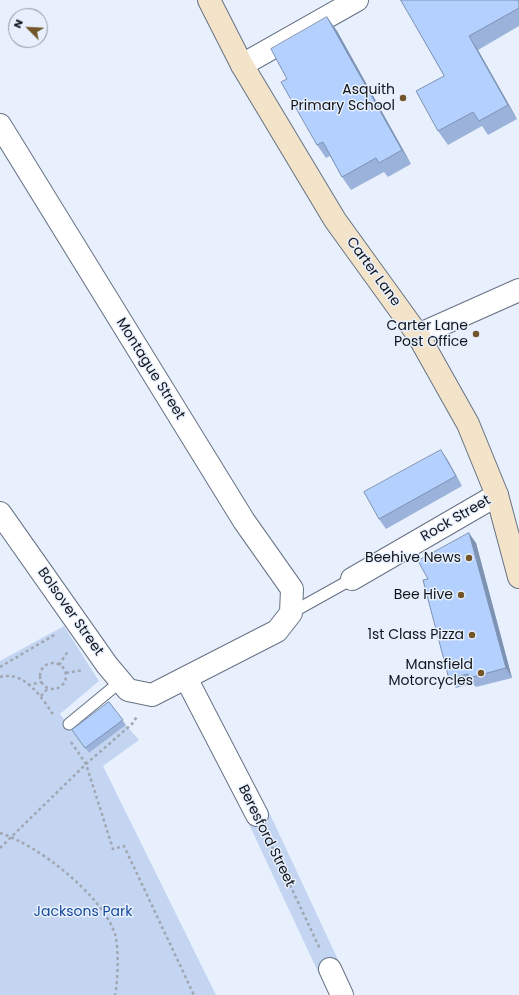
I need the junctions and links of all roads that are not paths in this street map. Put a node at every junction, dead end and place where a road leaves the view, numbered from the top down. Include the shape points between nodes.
1 (209, 0) edge
2 (357, 0) edge
3 (242, 65) junction
4 (1, 129) edge
5 (519, 290) edge
6 (418, 335) junction
7 (497, 494) junction
8 (0, 513) edge
9 (519, 577) edge
10 (352, 579) joint
11 (291, 613) junction
12 (186, 678) junction
13 (120, 682) junction
14 (69, 724) dead end
15 (257, 815) road end
16 (330, 969) road end
17 (342, 995) edge

1 - 3 main road, Carter Lane
2 - 3 street
3 - 6 main road, Carter Lane via 335,220
4 - 11 street, Montague Street via 244,521 292,588
5 - 6 street
6 - 7 main road, Carter Lane via 468,424
7 - 9 main road, Carter Lane
7 - 10 street, Rock Street
8 - 13 street, Bolsover Street
10 - 11 lane
11 - 12 street via 277,631
12 - 13 street, Bolsover Street via 152,695 128,690
12 - 15 street, Beresford Street
13 - 14 lane
16 - 17 street

